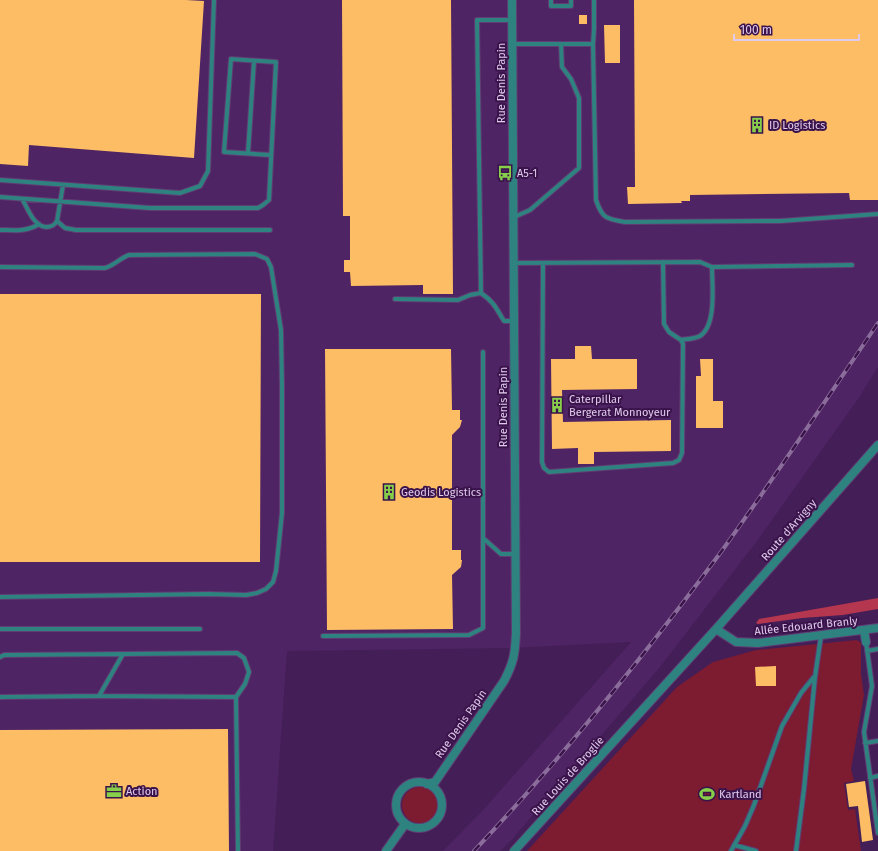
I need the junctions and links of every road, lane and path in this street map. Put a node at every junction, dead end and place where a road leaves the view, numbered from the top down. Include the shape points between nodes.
1 (214, 0) edge
2 (512, 0) edge
3 (551, 0) edge
4 (571, 0) edge
5 (594, 0) edge
6 (512, 20) junction
7 (512, 44) junction
8 (561, 44) junction
9 (592, 44) junction
10 (254, 61) junction
11 (248, 153) junction
12 (271, 155) junction
13 (0, 180) edge
14 (63, 184) junction
15 (0, 197) edge
16 (22, 198) junction
17 (61, 201) junction
18 (878, 214) edge
19 (513, 218) junction
20 (57, 221) junction
21 (38, 224) junction
22 (0, 230) edge
23 (270, 230) dead end
24 (663, 262) junction
25 (514, 263) junction
26 (543, 263) junction
27 (852, 265) dead end
28 (0, 267) edge
29 (712, 267) junction
30 (481, 293) junction
31 (395, 299) dead end
32 (514, 321) junction
33 (681, 340) junction
34 (483, 352) dead end
35 (878, 445) edge
36 (483, 538) junction
37 (515, 554) junction
38 (0, 598) edge
39 (878, 628) edge
40 (0, 629) edge
41 (200, 629) dead end
42 (716, 629) junction
43 (864, 630) junction
44 (323, 636) dead end
45 (821, 636) junction
46 (867, 646) junction
47 (878, 649) edge
48 (122, 654) junction
49 (0, 657) edge
50 (815, 677) junction
51 (878, 684) edge
52 (872, 686) junction
53 (99, 696) junction
54 (236, 696) junction
55 (0, 697) edge
56 (638, 715) joint
57 (878, 741) edge
58 (865, 743) junction
59 (878, 776) edge
60 (870, 778) junction
61 (427, 784) junction
62 (876, 808) edge
63 (404, 823) junction
64 (878, 833) edge
65 (734, 845) junction
66 (238, 851) edge
67 (386, 851) edge
68 (514, 851) edge
69 (731, 851) edge
70 (756, 851) edge
71 (796, 851) edge

1 - 14 lane via 208,171 200,186 180,193
2 - 6 street, Rue Denis Papin
3 - 4 lane via 551,6 571,6
5 - 9 lane
6 - 7 street, Rue Denis Papin
6 - 30 lane via 477,20
7 - 8 lane
7 - 19 street, Rue Denis Papin
8 - 9 lane
8 - 19 lane via 562,67 571,79 579,98 579,168 530,210
9 - 18 lane via 596,200 603,216 625,222 773,221
10 - 11 lane
10 - 11 lane via 231,59 224,152
10 - 12 lane via 276,62
11 - 12 lane
12 - 17 lane via 268,200 258,208 150,208
13 - 14 lane
14 - 17 lane
15 - 16 lane
16 - 17 lane
16 - 21 lane
17 - 20 lane
19 - 25 street, Rue Denis Papin
20 - 21 lane via 51,227
20 - 23 lane via 65,228 76,230
21 - 22 lane via 24,230
24 - 26 lane
24 - 29 lane via 700,262
24 - 33 lane via 664,324 669,332
25 - 26 lane
25 - 32 street, Rue Denis Papin
26 - 33 lane via 542,462 549,472 673,464 679,460 682,453
27 - 29 lane
28 - 38 lane via 105,268 130,255 255,254 267,259 271,267 281,330 282,513 273,582 257,593
29 - 33 lane via 712,311 707,329 700,336
30 - 31 lane via 458,300
30 - 32 lane via 495,305 504,321
32 - 37 street, Rue Denis Papin
34 - 36 lane
35 - 42 street, Route d'Arvigny
36 - 37 lane via 501,554
36 - 44 lane via 483,628 469,635
37 - 61 street, Rue Denis Papin via 515,647 511,668 434,782
39 - 43 street, Allée Edouard Branly
40 - 41 lane
42 - 45 street, Allée Edouard Branly via 736,642 758,643
42 - 56 street, Route d'Arvigny
43 - 45 street, Allée Edouard Branly
43 - 46 street
45 - 50 lane
46 - 47 lane
46 - 52 lane
48 - 49 lane
48 - 53 lane
48 - 54 lane via 237,653 244,658 250,672
50 - 65 lane via 801,693 782,726 754,805
50 - 71 lane
51 - 52 lane
52 - 58 lane via 864,732
53 - 54 lane
53 - 55 lane
54 - 66 lane
56 - 68 street, Rue Louis de Broglie
57 - 58 lane
58 - 60 lane
59 - 60 lane
60 - 62 lane
61 - 63 street via 413,783 398,797 397,811
61 - 63 street via 438,792 442,799 441,813 437,820 425,828 411,827
62 - 64 lane
63 - 67 street
65 - 69 lane
65 - 70 lane

